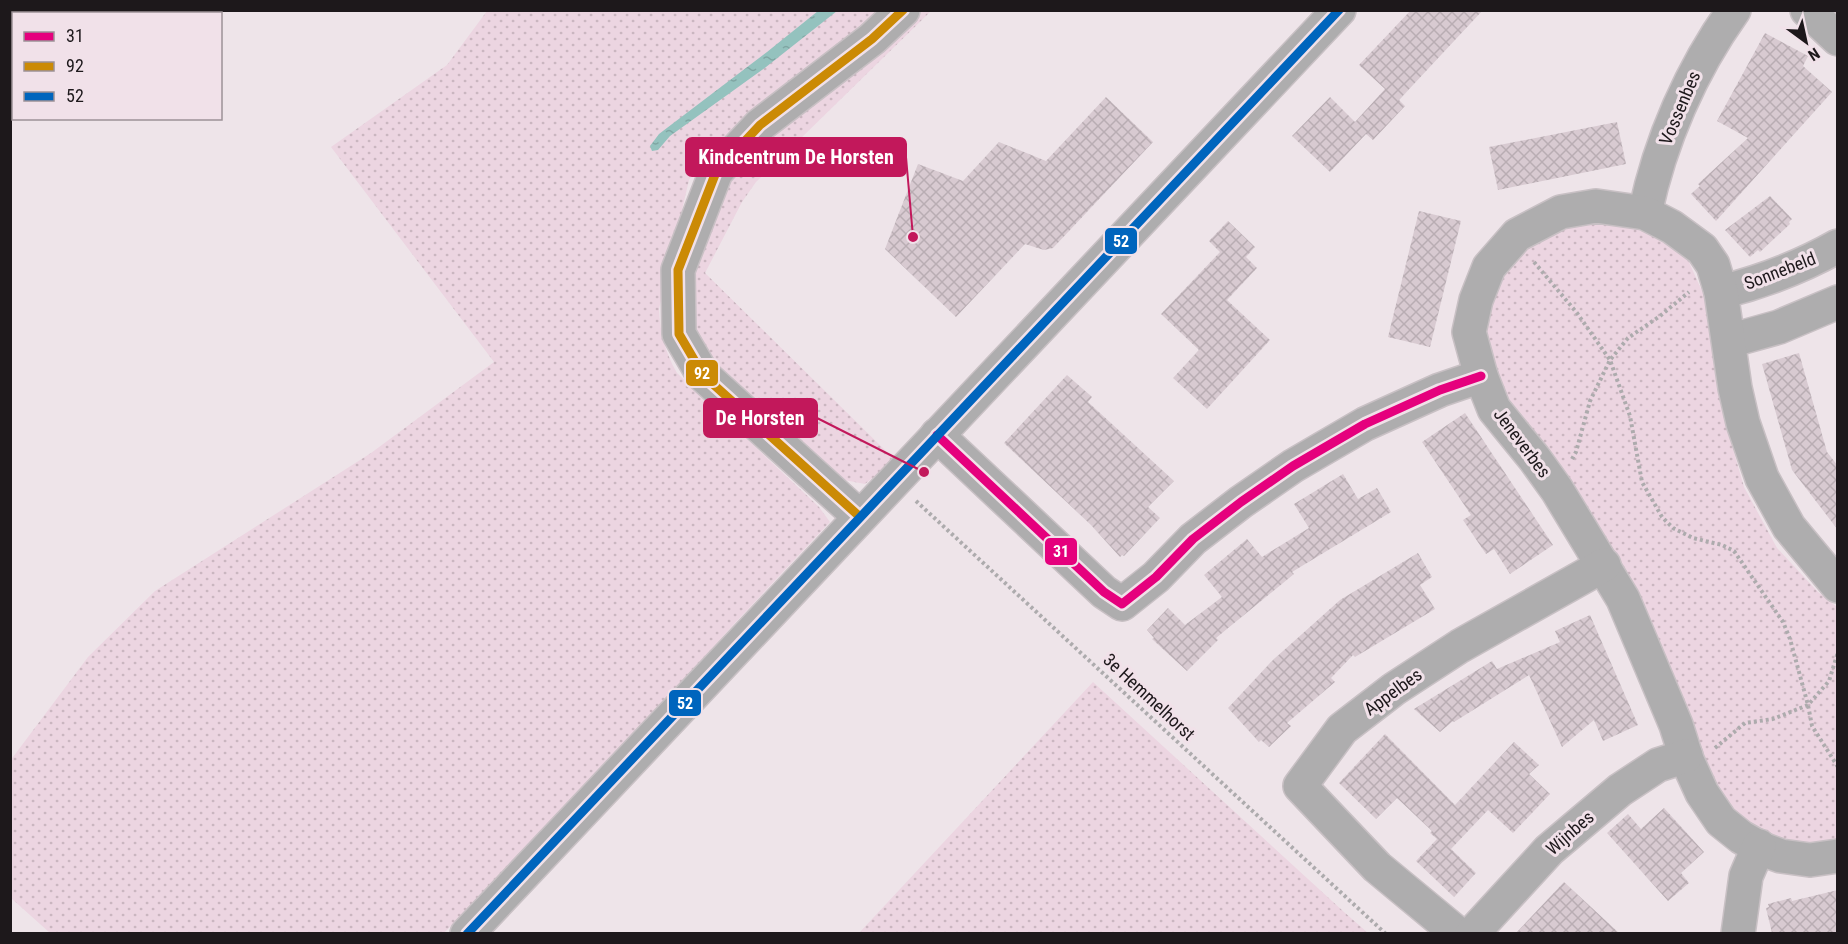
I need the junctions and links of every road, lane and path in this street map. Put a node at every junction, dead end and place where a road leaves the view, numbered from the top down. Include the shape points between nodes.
1 (903, 10) edge
2 (1339, 10) edge
3 (1734, 10) edge
4 (1807, 10) edge
5 (1838, 39) edge
6 (1645, 213) junction
7 (1514, 239) junction
8 (1838, 246) edge
9 (1718, 282) junction
10 (1838, 302) edge
11 (1729, 341) junction
12 (1610, 360) junction
13 (1481, 376) junction
14 (937, 435) junction
15 (1549, 479) junction
16 (894, 481) junction
17 (860, 517) junction
18 (1604, 565) junction
19 (1838, 586) edge
20 (1838, 652) edge
21 (1808, 705) junction
22 (1686, 756) junction
23 (1838, 767) edge
24 (1759, 846) junction
25 (1838, 856) edge
26 (467, 933) edge
27 (1386, 933) edge
28 (1458, 933) edge
29 (1472, 933) edge
30 (1738, 933) edge

1 - 17 street via 872,39 760,125 716,172 678,270 680,334 703,375
2 - 14 street
3 - 6 street, Vossenbes via 1697,68 1657,162
4 - 5 street
6 - 7 street, Jeneverbes via 1596,206 1562,212
6 - 9 street, Jeneverbes via 1702,249
7 - 12 path via 1577,313
7 - 13 street, Jeneverbes via 1489,267 1476,300 1469,332
8 - 9 street, Sonnebeld via 1781,273
9 - 11 street, Jeneverbes
9 - 12 path via 1628,338
10 - 11 street via 1779,327
11 - 19 street, Jeneverbes via 1741,414 1762,478 1790,527
12 - 15 path via 1590,401 1576,452 1568,465
12 - 21 path via 1630,416 1642,482 1650,498 1673,528 1734,551 1783,622
13 - 14 street via 1365,424 1293,466 1193,539 1156,577 1122,604 1104,592
13 - 15 street, Jeneverbes via 1494,409
14 - 16 street
15 - 18 street, Jeneverbes
16 - 17 street
16 - 27 path, 3e Hemmelhorst
17 - 26 street
18 - 22 street, Jeneverbes via 1623,599
18 - 28 street, Appelbes via 1460,646 1394,689 1342,729 1300,786 1377,867
20 - 21 path via 1829,681
21 - 22 path via 1773,719 1745,723 1714,749
21 - 23 path via 1812,726
22 - 24 street, Jeneverbes via 1702,793 1721,820
22 - 29 street, Wijnbes via 1658,765 1620,790 1549,850
24 - 25 street, Jeneverbes via 1781,856 1810,860
24 - 30 street via 1746,876

